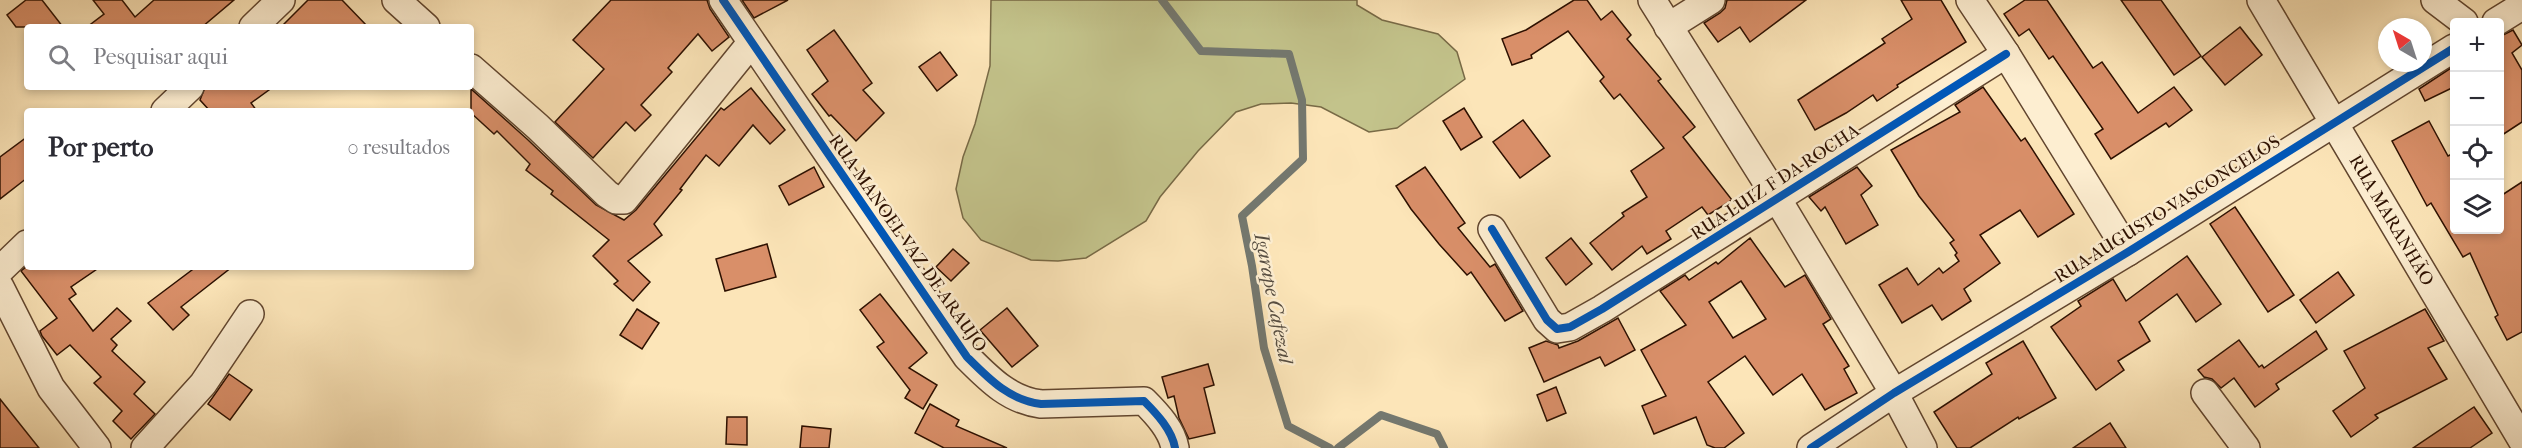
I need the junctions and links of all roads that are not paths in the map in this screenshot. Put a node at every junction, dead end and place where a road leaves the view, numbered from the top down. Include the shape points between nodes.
1 (281, 0) edge
2 (396, 0) edge
3 (723, 0) edge
4 (1652, 0) edge
5 (1711, 0) edge
6 (1970, 0) edge
7 (2261, 0) edge
8 (2435, 0) edge
9 (2522, 6) edge
10 (2459, 18) edge
11 (2502, 18) edge
12 (256, 24) edge
13 (423, 24) edge
14 (1668, 27) junction
15 (752, 43) junction
16 (2450, 50) edge
17 (2006, 54) junction
18 (474, 71) edge
19 (187, 90) edge
20 (168, 108) edge
21 (2334, 123) junction
22 (1778, 200) junction
23 (1492, 229) dead end
24 (24, 247) edge
25 (2128, 252) junction
26 (0, 270) edge
27 (0, 287) edge
28 (250, 314) dead end
29 (1894, 393) junction
30 (2205, 393) dead end
31 (2522, 440) edge
32 (97, 448) edge
33 (146, 448) edge
34 (1175, 448) edge
35 (1811, 448) edge
36 (1923, 448) edge
37 (2246, 448) edge

1 - 12 street
2 - 13 street
3 - 15 street, RUA MANOEL VAZ DE ARAUJO
4 - 14 street
5 - 14 street
6 - 17 street
7 - 21 street, RUA MARANHÃO
8 - 10 street
9 - 11 street
14 - 22 street
15 - 18 street via 624,200 616,200
15 - 34 street, RUA MANOEL VAZ DE ARAUJO via 967,357 994,384 1024,402 1041,404 1144,401 1174,439
16 - 21 street, RUA AUGUSTO VASCONCELOS
17 - 22 street, RUA LUIZ F DA ROCHA
17 - 25 street
19 - 20 street
21 - 25 street, RUA AUGUSTO VASCONCELOS
21 - 31 street, RUA MARANHÃO
22 - 23 street, RUA LUIZ F DA ROCHA via 1602,309 1570,327 1557,329 1547,320
22 - 29 street
24 - 26 street
25 - 29 street, RUA AUGUSTO VASCONCELOS
27 - 32 street via 51,387
28 - 33 street via 203,384
29 - 35 street, RUA AUGUSTO VASCONCELOS
29 - 36 street
30 - 37 street

